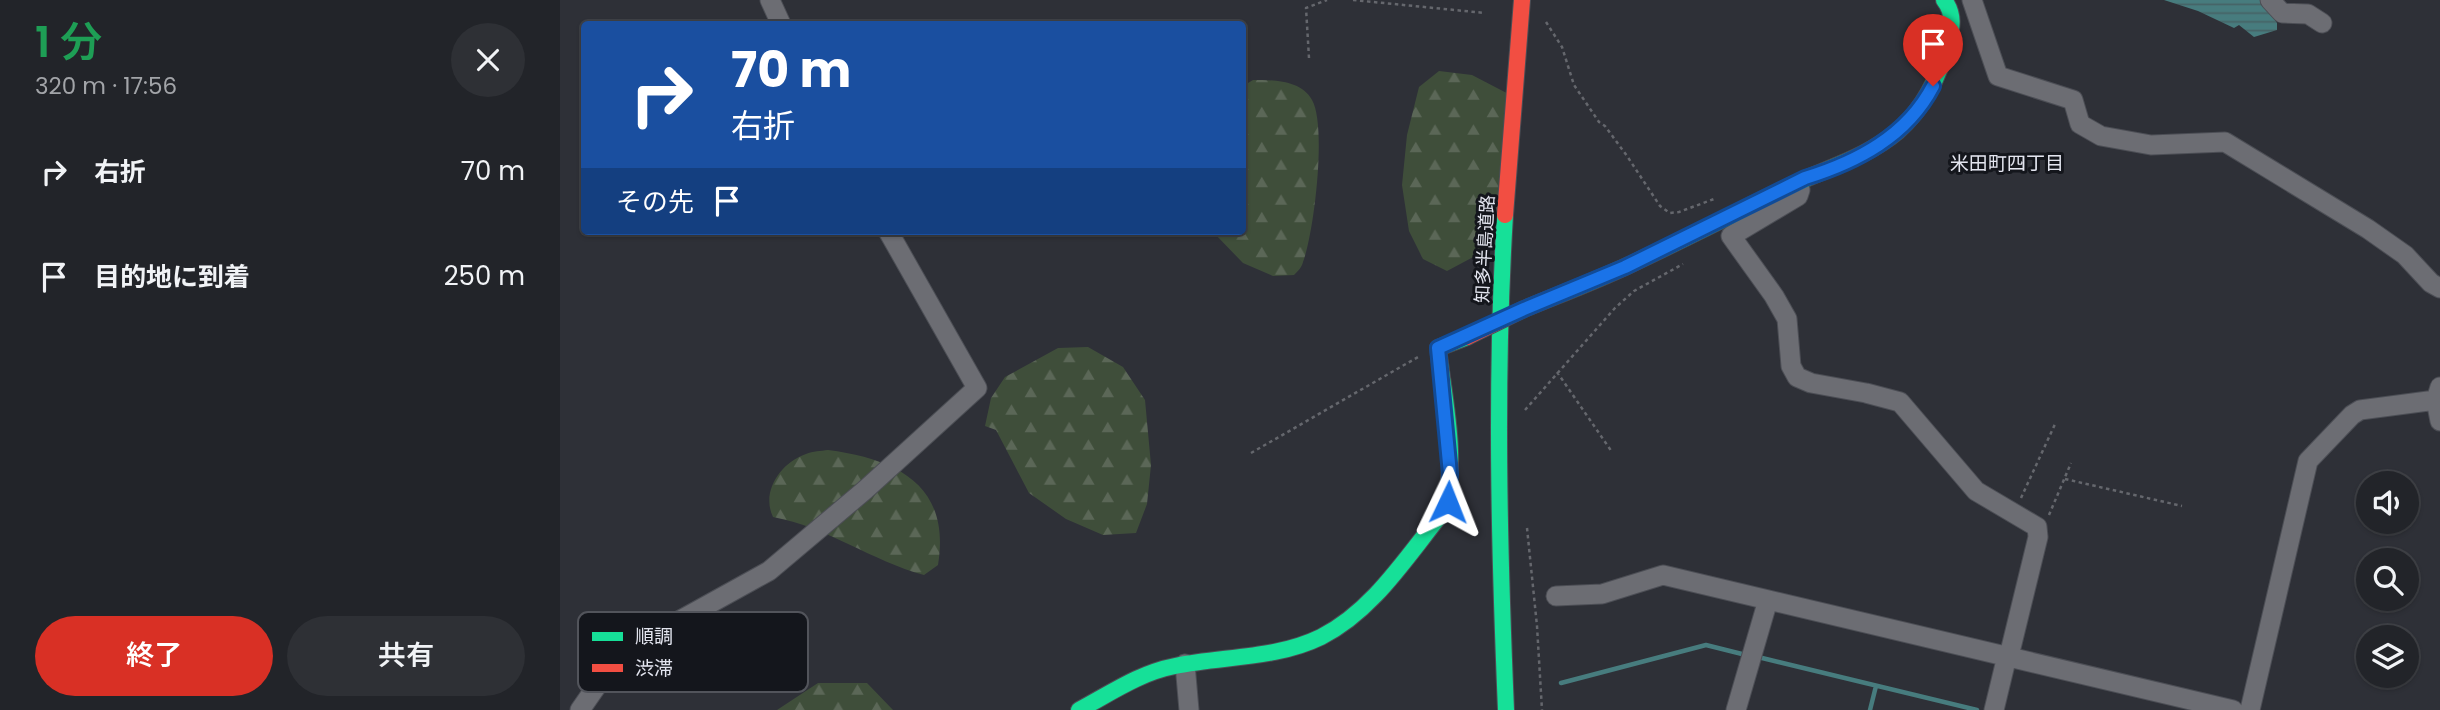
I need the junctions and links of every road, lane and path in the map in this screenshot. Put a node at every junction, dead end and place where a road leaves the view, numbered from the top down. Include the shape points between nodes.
1 (770, 0) edge
2 (1326, 0) edge
3 (1353, 0) edge
4 (1522, 0) edge
5 (1972, 0) edge
6 (2270, 0) edge
7 (1953, 2) edge
8 (1486, 13) dead end
9 (1542, 19) dead end
10 (780, 21) edge
11 (2322, 23) dead end
12 (1309, 58) dead end
13 (1805, 178) junction
14 (1716, 198) dead end
15 (890, 235) edge
16 (1683, 263) dead end
17 (2440, 288) edge
18 (1480, 317) dead end
19 (1473, 340) junction
20 (1438, 348) junction
21 (1557, 372) junction
22 (2438, 394) edge
23 (1524, 412) dead end
24 (2440, 421) edge
25 (2056, 422) dead end
26 (1612, 452) dead end
27 (1251, 453) dead end
28 (2071, 463) dead end
29 (2065, 479) junction
30 (2182, 506) dead end
31 (2014, 513) junction
32 (1526, 523) dead end
33 (2037, 527) junction
34 (1556, 596) dead end
35 (1768, 600) junction
36 (695, 612) edge
37 (2008, 656) junction
38 (1185, 664) junction
39 (593, 692) edge
40 (580, 710) edge
41 (1080, 710) edge
42 (1189, 710) edge
43 (1506, 710) edge
44 (1542, 710) edge
45 (1737, 710) edge
46 (1994, 710) edge
47 (2233, 710) edge
48 (2250, 710) edge

1 - 10 street
2 - 12 path via 1306,8
3 - 8 path
4 - 43 main road, 知多半島道路 via 1504,228 1499,383 1499,558
5 - 17 street via 1998,76 2073,100 2080,124 2101,136 2151,145 2225,142 2368,229
6 - 11 street via 2282,13 2308,14
7 - 13 main road via 1943,67 1923,106 1907,125 1877,147
9 - 14 path via 1562,47 1574,85 1660,205 1670,213 1679,212
13 - 19 main road, bridge via 1625,267 1524,309
13 - 31 street via 1798,196 1731,236 1787,319 1793,372 1811,383 1899,402 1976,491
15 - 36 street via 977,388 769,571
16 - 21 path via 1625,299
18 - 19 main road, 知多半島道路
19 - 20 main road
20 - 27 path
20 - 38 main road via 1450,474 1450,494 1443,512 1369,600 1322,636 1276,651
21 - 23 path
21 - 26 path
22 - 24 street
22 - 48 street via 2360,410 2308,461
25 - 31 path
28 - 29 path
29 - 30 path
29 - 33 path via 2047,518
31 - 33 street
32 - 44 path
33 - 37 street
34 - 35 street via 1602,594 1663,575
35 - 37 street
35 - 45 street
37 - 46 street
37 - 47 street
38 - 41 main road via 1133,680
38 - 42 street
39 - 40 street

